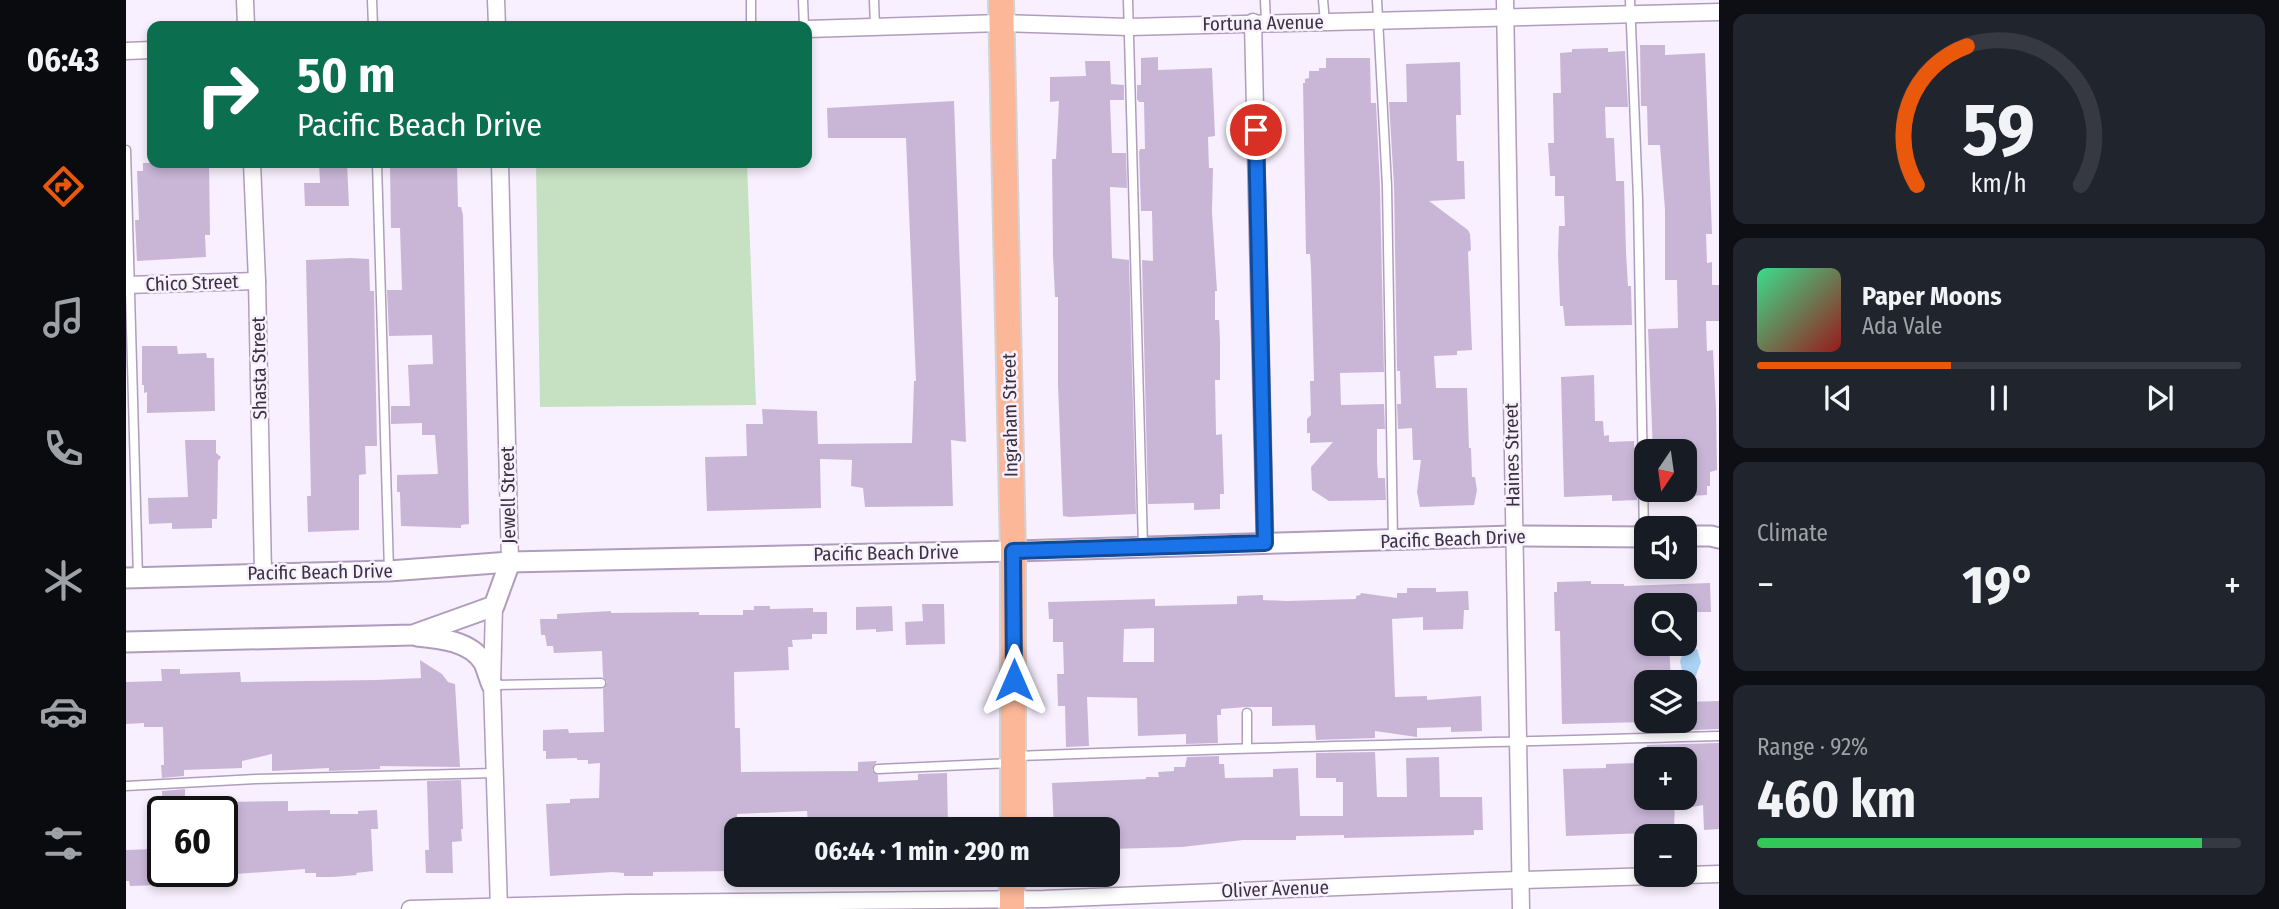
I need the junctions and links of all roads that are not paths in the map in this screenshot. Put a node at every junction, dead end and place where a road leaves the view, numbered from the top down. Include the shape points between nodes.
1 (245, 0) edge
2 (372, 0) edge
3 (496, 0) edge
4 (751, 0) edge
5 (803, 0) edge
6 (874, 0) edge
7 (1128, 0) edge
8 (1265, 0) edge
9 (1324, 0) edge
10 (1377, 0) edge
11 (1505, 0) edge
12 (1630, 8) edge
13 (1001, 11) edge
14 (1719, 12) edge
15 (1506, 17) junction
16 (1378, 19) junction
17 (246, 21) edge
18 (373, 21) edge
19 (497, 21) edge
20 (751, 21) edge
21 (805, 21) edge
22 (1259, 22) junction
23 (1325, 22) junction
24 (875, 27) junction
25 (1129, 27) junction
26 (812, 28) edge
27 (147, 50) edge
28 (126, 51) edge
29 (126, 150) edge
30 (252, 168) edge
31 (377, 168) edge
32 (500, 168) edge
33 (257, 281) junction
34 (128, 285) edge
35 (1646, 516) edge
36 (1513, 536) junction
37 (1697, 536) edge
38 (1634, 537) edge
39 (1719, 538) edge
40 (1393, 540) junction
41 (1265, 543) junction
42 (1143, 546) junction
43 (1013, 551) junction
44 (510, 562) junction
45 (389, 571) junction
46 (263, 573) junction
47 (132, 578) edge
48 (494, 606) junction
49 (413, 635) junction
50 (126, 642) edge
51 (601, 683) dead end
52 (492, 684) junction
53 (1247, 712) dead end
54 (1719, 736) edge
55 (1516, 743) junction
56 (1247, 747) junction
57 (1014, 760) junction
58 (878, 769) dead end
59 (495, 773) junction
60 (126, 786) edge
61 (1013, 817) edge
62 (1719, 874) edge
63 (1519, 880) junction
64 (1012, 894) edge
65 (778, 905) edge
66 (627, 906) edge
67 (499, 908) edge
68 (410, 909) edge
69 (1521, 909) edge

1 - 17 street
2 - 18 lane
3 - 19 street
4 - 20 lane
5 - 21 lane
6 - 24 lane
7 - 25 lane
8 - 22 lane
9 - 23 lane
10 - 16 lane
11 - 15 street, Haines Street
12 - 14 street, Fortuna Avenue
12 - 15 street, Fortuna Avenue
12 - 35 lane
13 - 24 street, Fortuna Avenue
13 - 25 street, Fortuna Avenue
13 - 43 main road, Ingraham Street
15 - 16 street, Fortuna Avenue
15 - 36 street, Haines Street
16 - 23 street, Fortuna Avenue
16 - 40 lane via 1387,186
22 - 23 street, Fortuna Avenue
22 - 25 street, Fortuna Avenue
22 - 41 street
24 - 26 street, Fortuna Avenue
25 - 42 lane
27 - 28 street
29 - 34 lane
30 - 33 street, Shasta Street
31 - 45 lane
32 - 44 street, Jewell Street
33 - 34 street, Chico Street
33 - 46 street, Shasta Street
34 - 47 lane
36 - 38 street, Pacific Beach Drive
36 - 40 street, Pacific Beach Drive
36 - 55 street, Haines Street
37 - 39 street
40 - 41 street, Pacific Beach Drive
41 - 42 street, Pacific Beach Drive
42 - 43 street, Pacific Beach Drive
43 - 44 street, Pacific Beach Drive
43 - 57 main road, Ingraham Street
44 - 45 street, Pacific Beach Drive
44 - 48 street, Jewell Street
45 - 46 street, Pacific Beach Drive
46 - 47 street, Pacific Beach Drive
48 - 49 street
48 - 52 street, Jewell Street
49 - 50 street
49 - 52 street via 468,649 483,661
51 - 52 lane
52 - 59 street, Jewell Street
53 - 56 lane
54 - 55 lane
55 - 56 lane
55 - 63 street, Haines Street
56 - 57 lane
57 - 58 lane
57 - 61 main road, Ingraham Street
59 - 60 lane
59 - 67 street, Jewell Street
62 - 63 street, Oliver Avenue
63 - 64 street, Oliver Avenue
63 - 69 street, Haines Street
64 - 65 street, Oliver Avenue
65 - 66 street, Oliver Avenue
66 - 67 street, Oliver Avenue
67 - 68 street, Oliver Avenue

